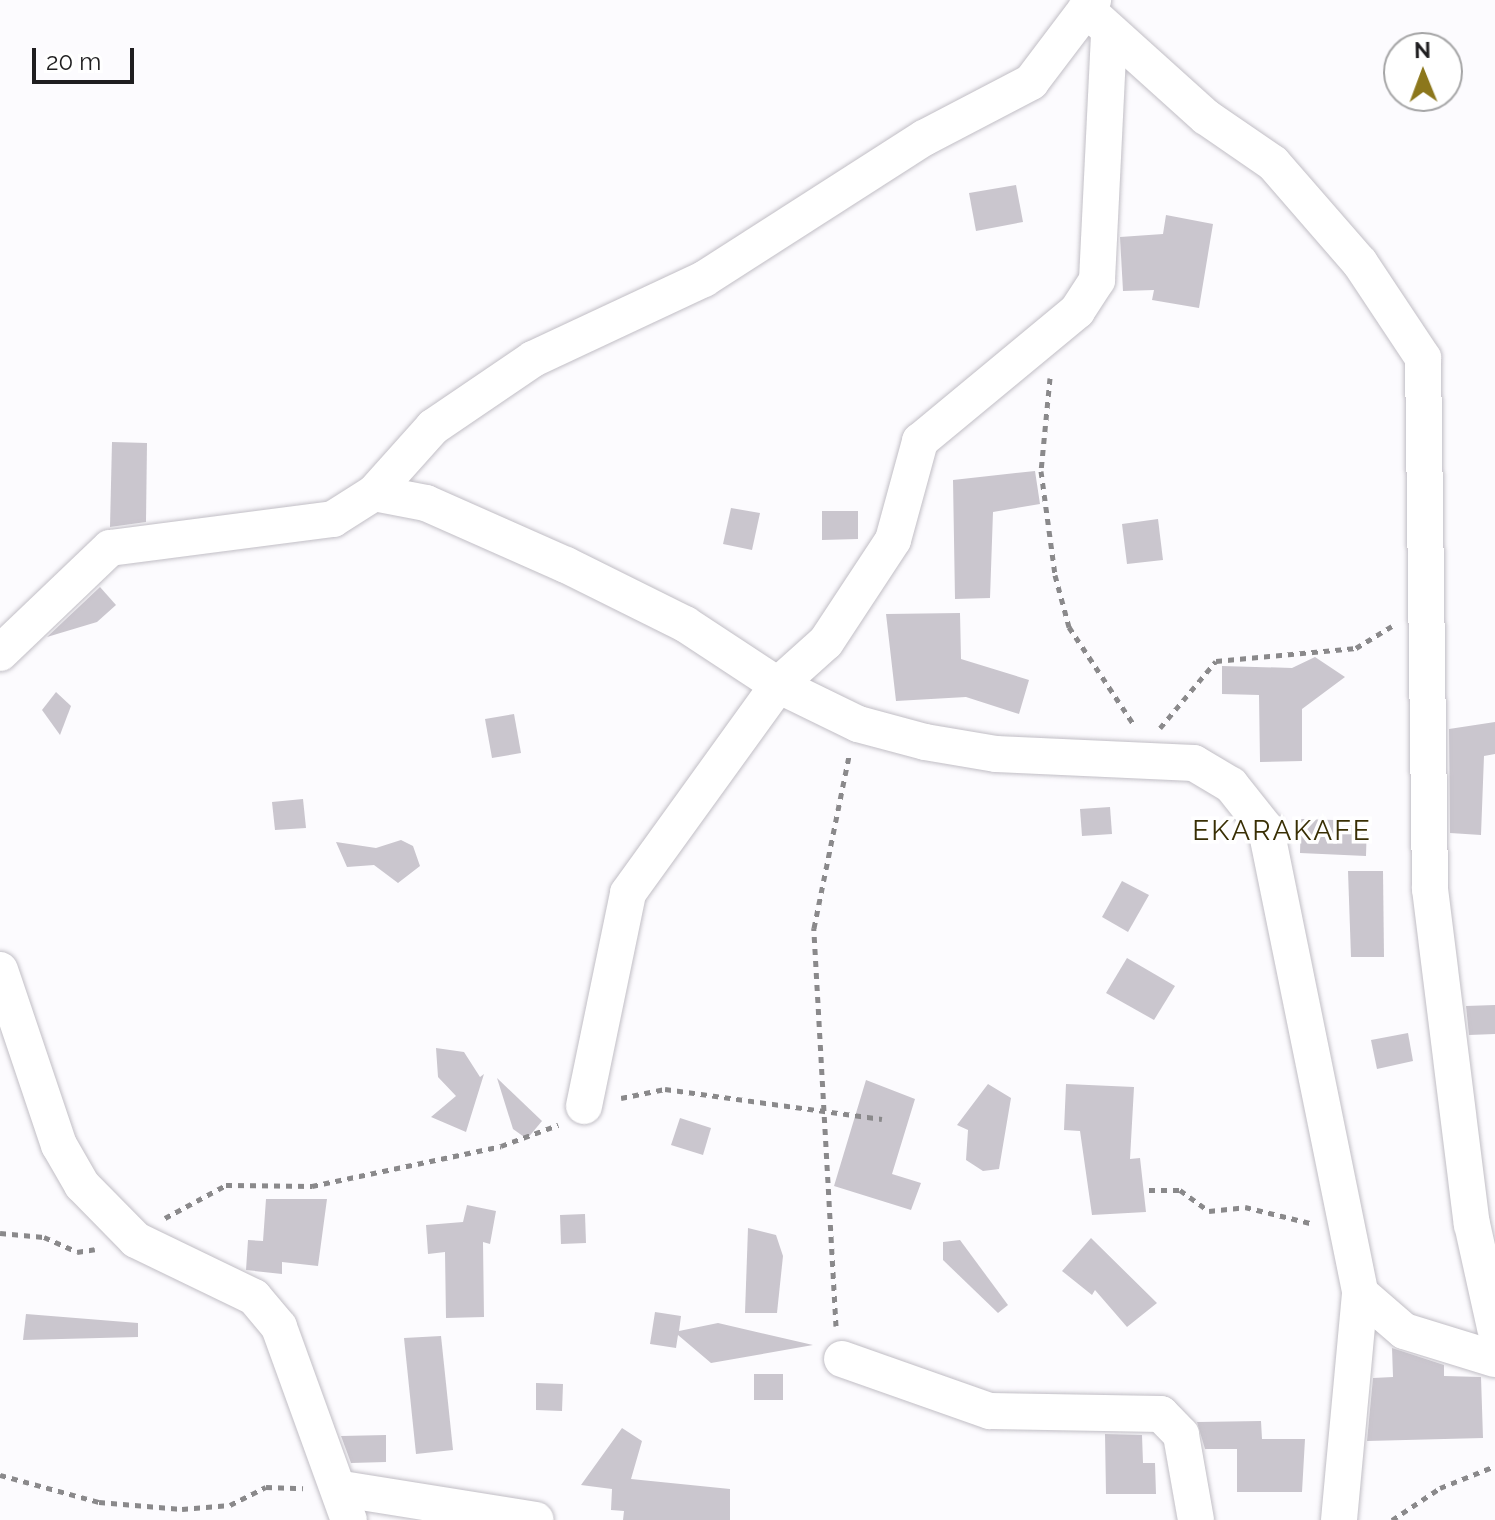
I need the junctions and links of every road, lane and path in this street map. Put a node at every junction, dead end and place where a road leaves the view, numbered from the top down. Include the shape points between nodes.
1 (1096, 14) edge
2 (1057, 326) junction
3 (374, 493) junction
4 (1423, 608) junction
5 (0, 653) edge
6 (778, 685) junction
7 (858, 724) junction
8 (1155, 756) junction
9 (0, 970) edge
10 (584, 1106) junction
11 (828, 1108) junction
12 (882, 1119) dead end
13 (1149, 1190) dead end
14 (1346, 1230) junction
15 (0, 1233) edge
16 (136, 1240) junction
17 (1360, 1293) junction
18 (1495, 1328) edge
19 (842, 1359) joint
20 (1495, 1359) edge
21 (1495, 1466) edge
22 (0, 1475) edge
23 (346, 1505) edge
24 (536, 1520) edge
25 (1196, 1520) edge
26 (1339, 1520) edge
27 (1392, 1520) edge

1 - 2 street via 1097,280
1 - 3 street via 1031,82 924,138 704,279 533,359 433,427
1 - 4 street via 1206,117 1273,163 1360,263 1423,358
2 - 6 street via 920,441 893,540 826,642
2 - 8 path via 1041,471 1055,575 1069,627
3 - 5 street via 309,526 110,548
3 - 6 street via 426,503 566,565 685,624
4 - 8 path via 1356,648 1216,661 1159,729
4 - 18 street via 1430,889 1472,1224
6 - 7 street
6 - 10 street via 628,893
7 - 8 street via 996,754
7 - 11 path via 826,843 814,928
8 - 14 street via 1208,769 1266,829
9 - 16 street via 59,1145 98,1206
10 - 11 path via 665,1089
10 - 16 path via 541,1135 486,1149 312,1186 226,1185
11 - 12 path
11 - 19 path
13 - 14 path via 1180,1190 1209,1211 1245,1207
14 - 17 street
15 - 16 path via 44,1237 77,1252
16 - 23 street via 254,1297 279,1327
17 - 20 street via 1404,1331
17 - 26 street
19 - 25 street via 990,1411 1161,1414 1181,1435
21 - 27 path via 1440,1488
22 - 23 path via 99,1502 182,1509 230,1505 266,1487
23 - 24 street

